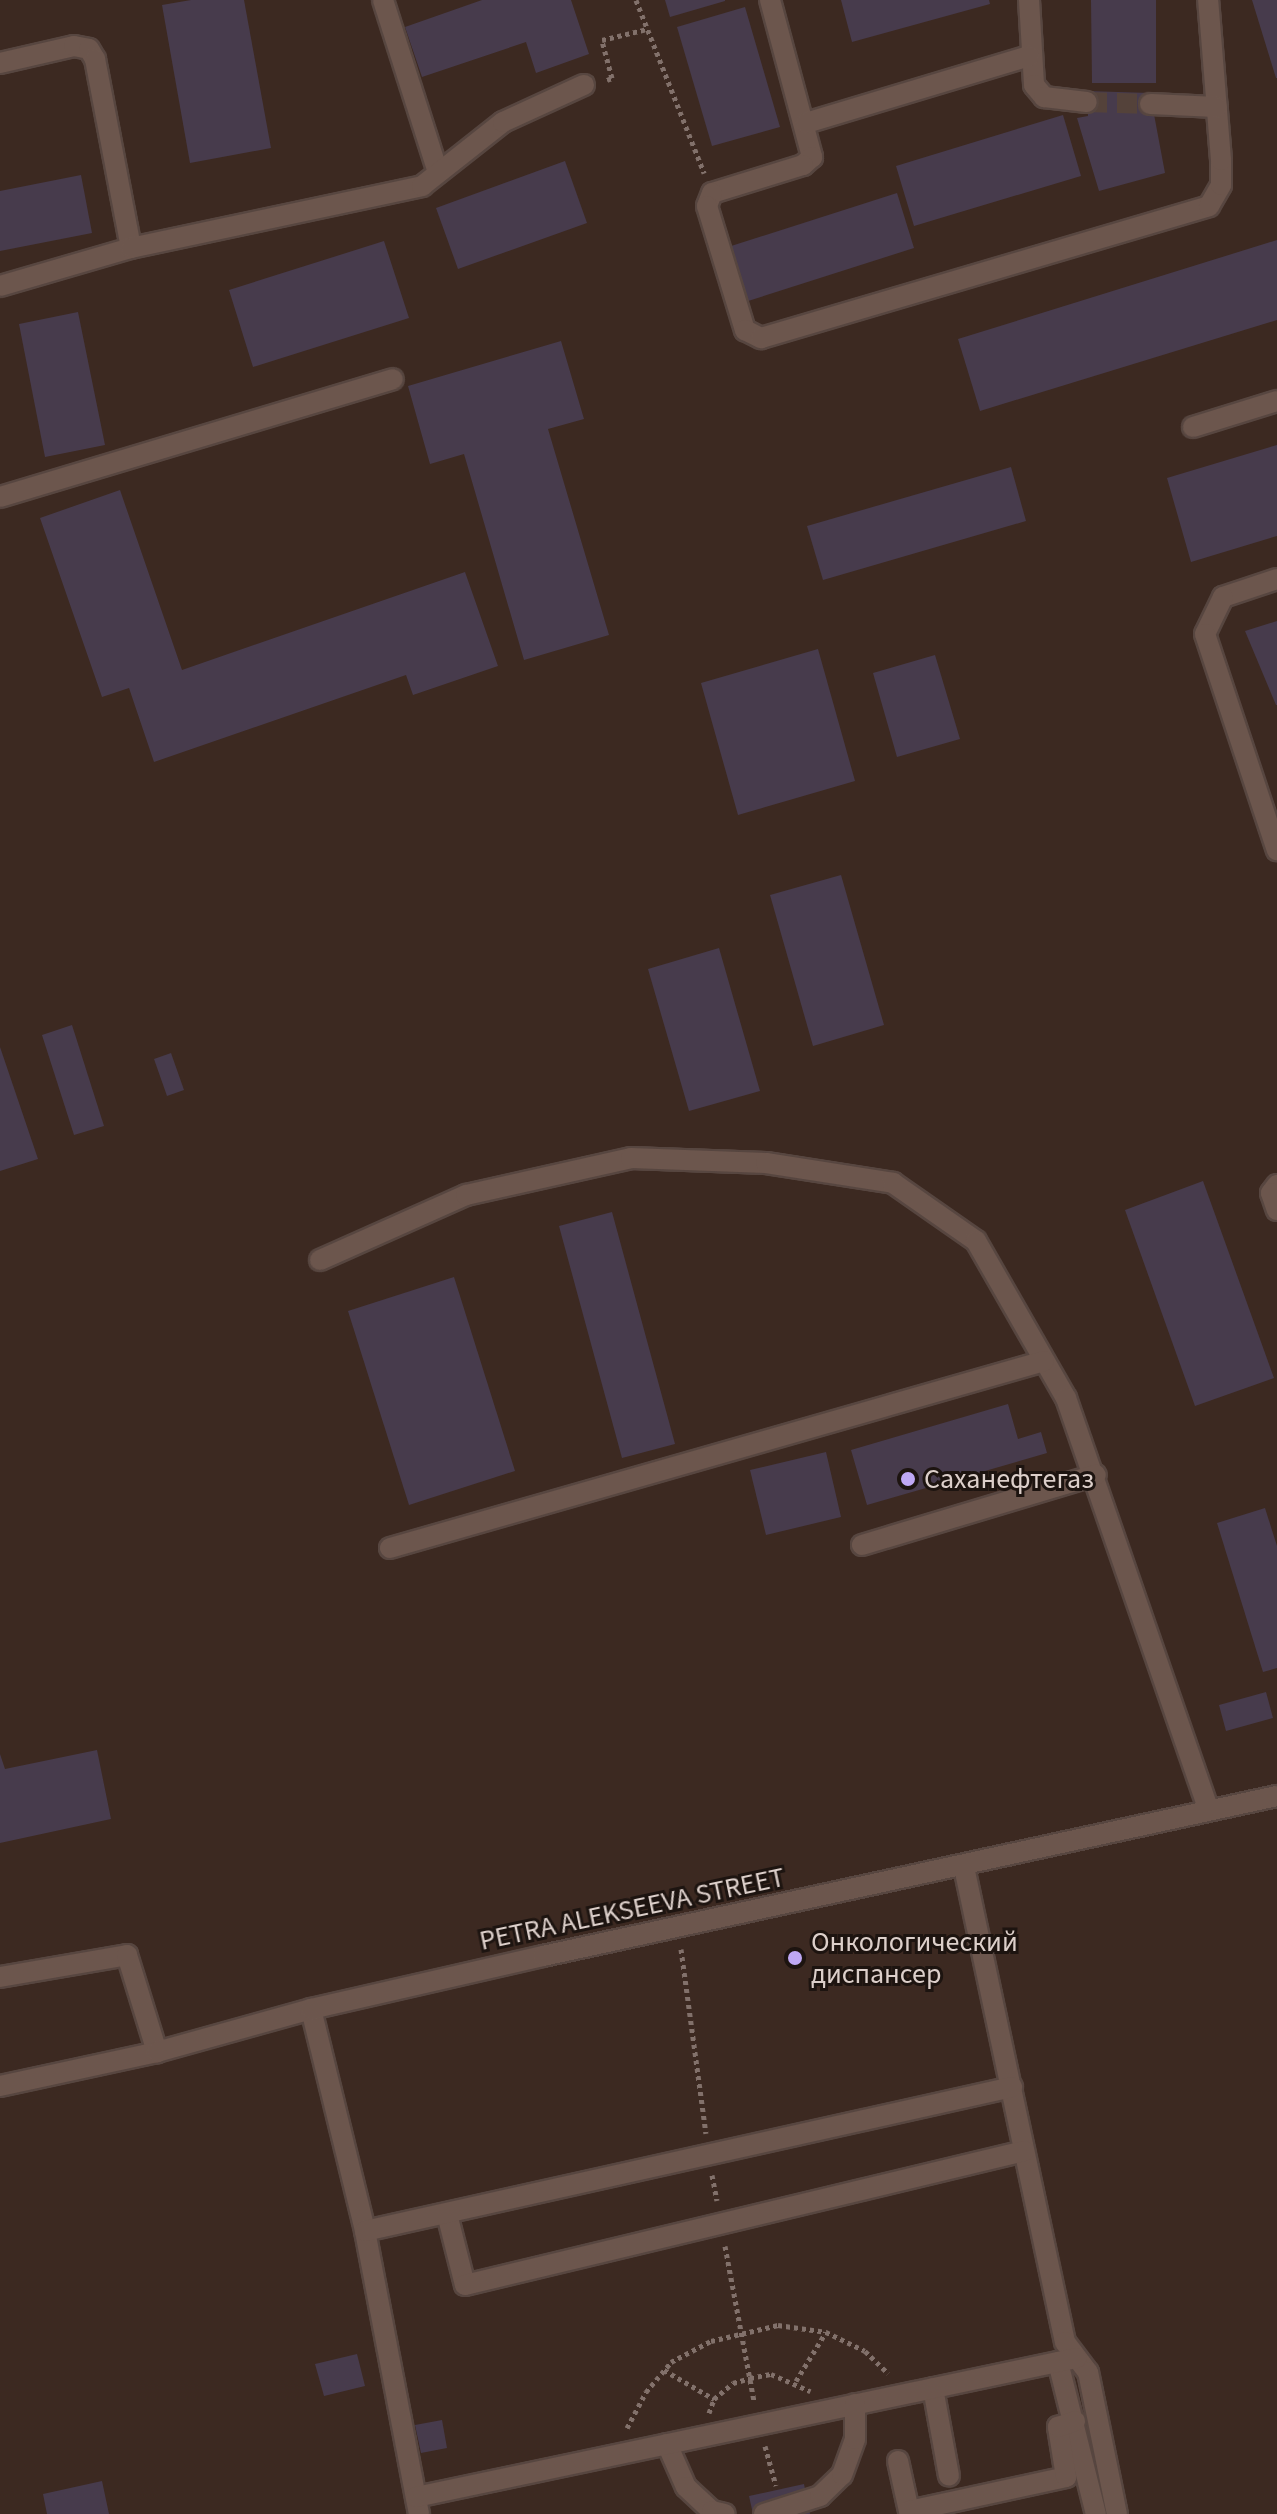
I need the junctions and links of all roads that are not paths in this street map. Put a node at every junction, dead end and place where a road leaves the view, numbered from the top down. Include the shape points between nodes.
1 (383, 0) edge
2 (770, 0) edge
3 (1029, 0) edge
4 (1208, 0) edge
5 (1029, 56) junction
6 (0, 63) edge
7 (584, 85) road end
8 (1087, 102) tunnel mouth
9 (1150, 104) tunnel mouth
10 (1217, 107) junction
11 (806, 123) junction
12 (438, 172) junction
13 (131, 248) junction
14 (0, 286) edge
15 (393, 379) dead end
16 (1277, 401) edge
17 (1193, 427) dead end
18 (0, 497) edge
19 (1277, 579) edge
20 (1277, 850) edge
21 (1277, 1185) edge
22 (1277, 1210) edge
23 (320, 1260) dead end
24 (1044, 1361) junction
25 (1096, 1475) junction
26 (862, 1545) dead end
27 (390, 1548) dead end
28 (1277, 1796) edge
29 (1208, 1808) junction
30 (964, 1867) junction
31 (0, 1977) edge
32 (311, 2009) junction
33 (157, 2052) junction
34 (0, 2086) edge
35 (1012, 2087) junction
36 (1024, 2151) junction
37 (447, 2214) junction
38 (365, 2231) junction
39 (1067, 2360) junction
40 (933, 2388) junction
41 (855, 2404) junction
42 (1075, 2421) junction
43 (667, 2444) junction
44 (898, 2461) dead end
45 (949, 2476) dead end
46 (418, 2506) edge
47 (725, 2514) edge
48 (764, 2514) edge
49 (1096, 2514) edge
50 (1117, 2514) edge

1 - 12 street
2 - 11 street
3 - 5 street
4 - 10 street
5 - 8 street via 1029,76 1044,97
5 - 11 street
6 - 13 street via 74,46 89,49
7 - 12 street via 503,122
9 - 10 street
10 - 11 street via 1221,185 1209,206 761,338 745,330 707,206 712,193 810,161 813,150
12 - 13 street via 422,186 392,194
13 - 14 street
15 - 18 street
16 - 17 street
19 - 20 street via 1223,597 1205,634
21 - 22 street via 1271,1193
23 - 24 street via 466,1195 616,1162 766,1163 893,1183 976,1241
24 - 25 street via 1066,1398
24 - 27 street
25 - 26 street
25 - 29 street
28 - 29 street, PETRA ALEKSEEVA STREET
29 - 30 street, PETRA ALEKSEEVA STREET
30 - 32 street, PETRA ALEKSEEVA STREET
30 - 35 street
31 - 33 street via 127,1955
32 - 33 street, PETRA ALEKSEEVA STREET
32 - 38 street
33 - 34 street, PETRA ALEKSEEVA STREET
35 - 36 street
35 - 37 street
36 - 37 street via 465,2285
36 - 39 street
37 - 38 street
38 - 46 street
39 - 40 street
39 - 42 street
39 - 50 street via 1088,2372
40 - 41 street
40 - 45 street
41 - 43 street
41 - 48 street via 855,2439 842,2475 820,2496
42 - 44 street via 1058,2427 1066,2477 909,2511
42 - 49 street
43 - 46 street
43 - 47 street via 686,2487 712,2511

